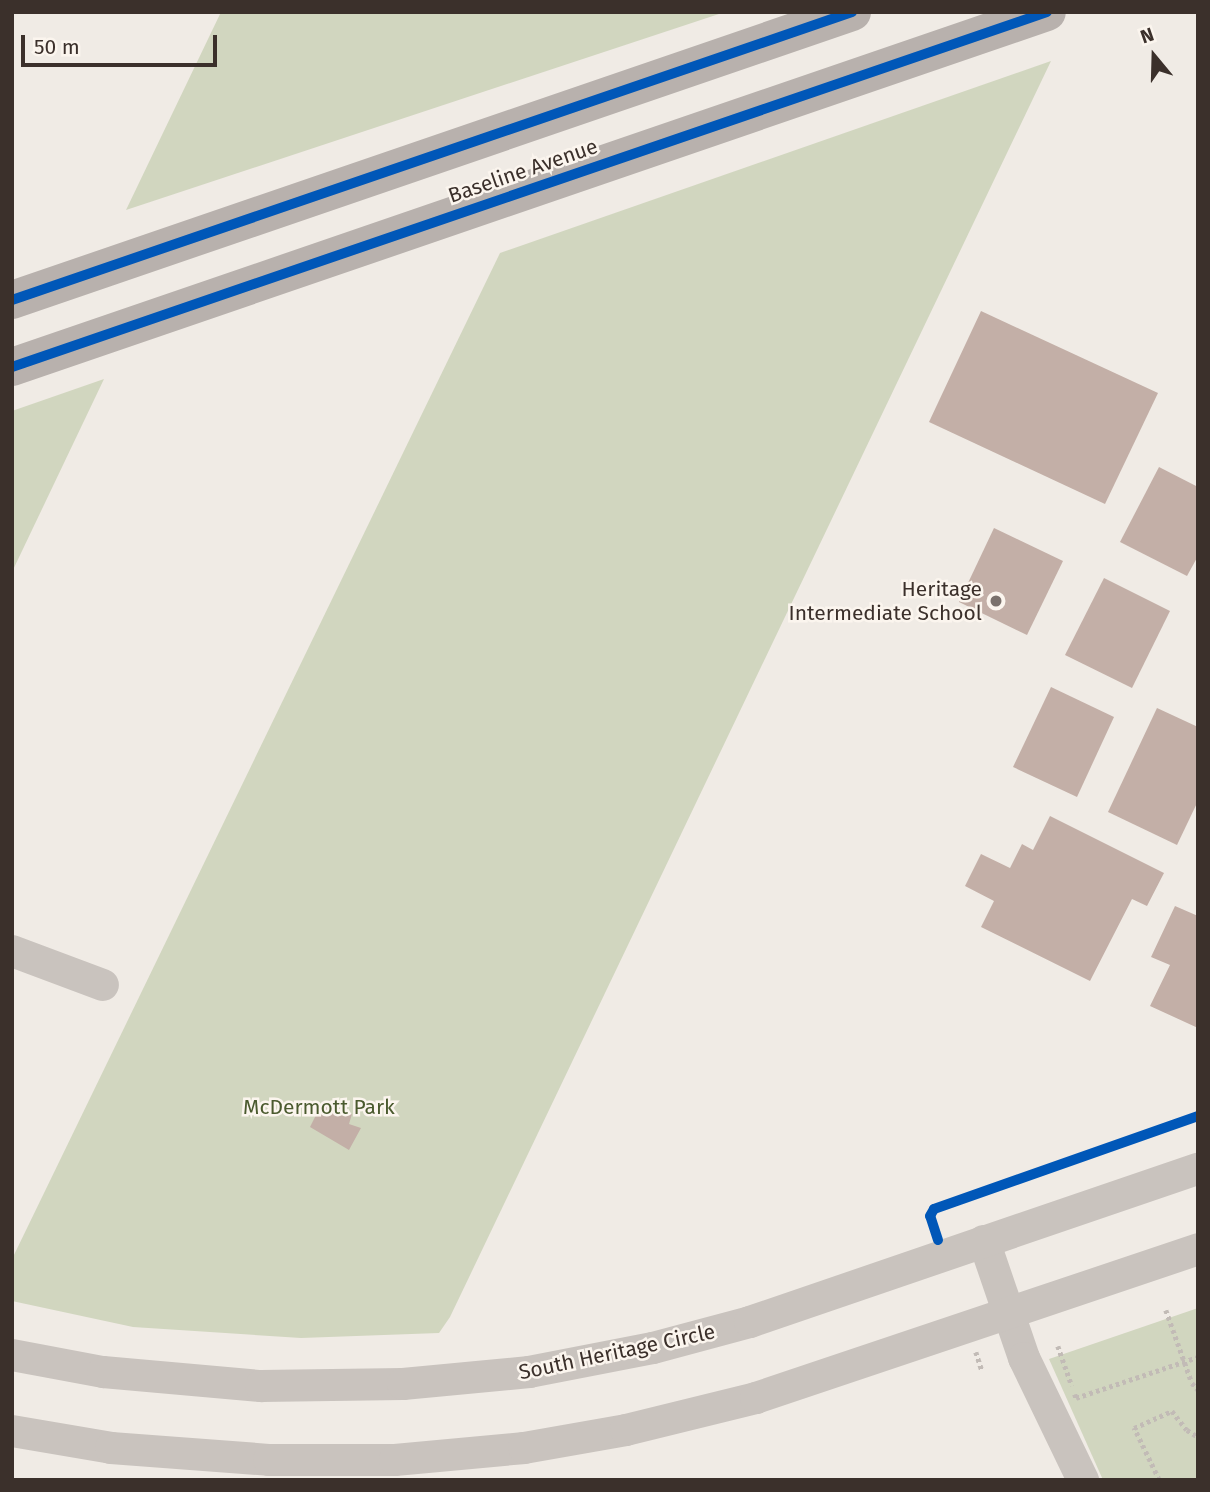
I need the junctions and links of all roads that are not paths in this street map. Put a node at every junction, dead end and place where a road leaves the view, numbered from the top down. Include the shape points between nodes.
1 (852, 12) edge
2 (1047, 12) edge
3 (12, 300) edge
4 (12, 367) edge
5 (12, 951) edge
6 (103, 985) dead end
7 (1198, 1169) edge
8 (984, 1241) junction
9 (1198, 1249) edge
10 (1009, 1314) junction
11 (12, 1355) edge
12 (12, 1431) edge
13 (1083, 1480) edge

1 - 3 main road, Baseline Avenue
2 - 4 main road, Baseline Avenue
5 - 6 street
7 - 8 street, South Heritage Circle
8 - 10 street
8 - 11 street, South Heritage Circle via 692,1339 481,1378 330,1387 261,1386 103,1372
9 - 10 street
10 - 12 street via 720,1408 524,1448 396,1460 234,1459 111,1448
10 - 13 street via 1024,1357

